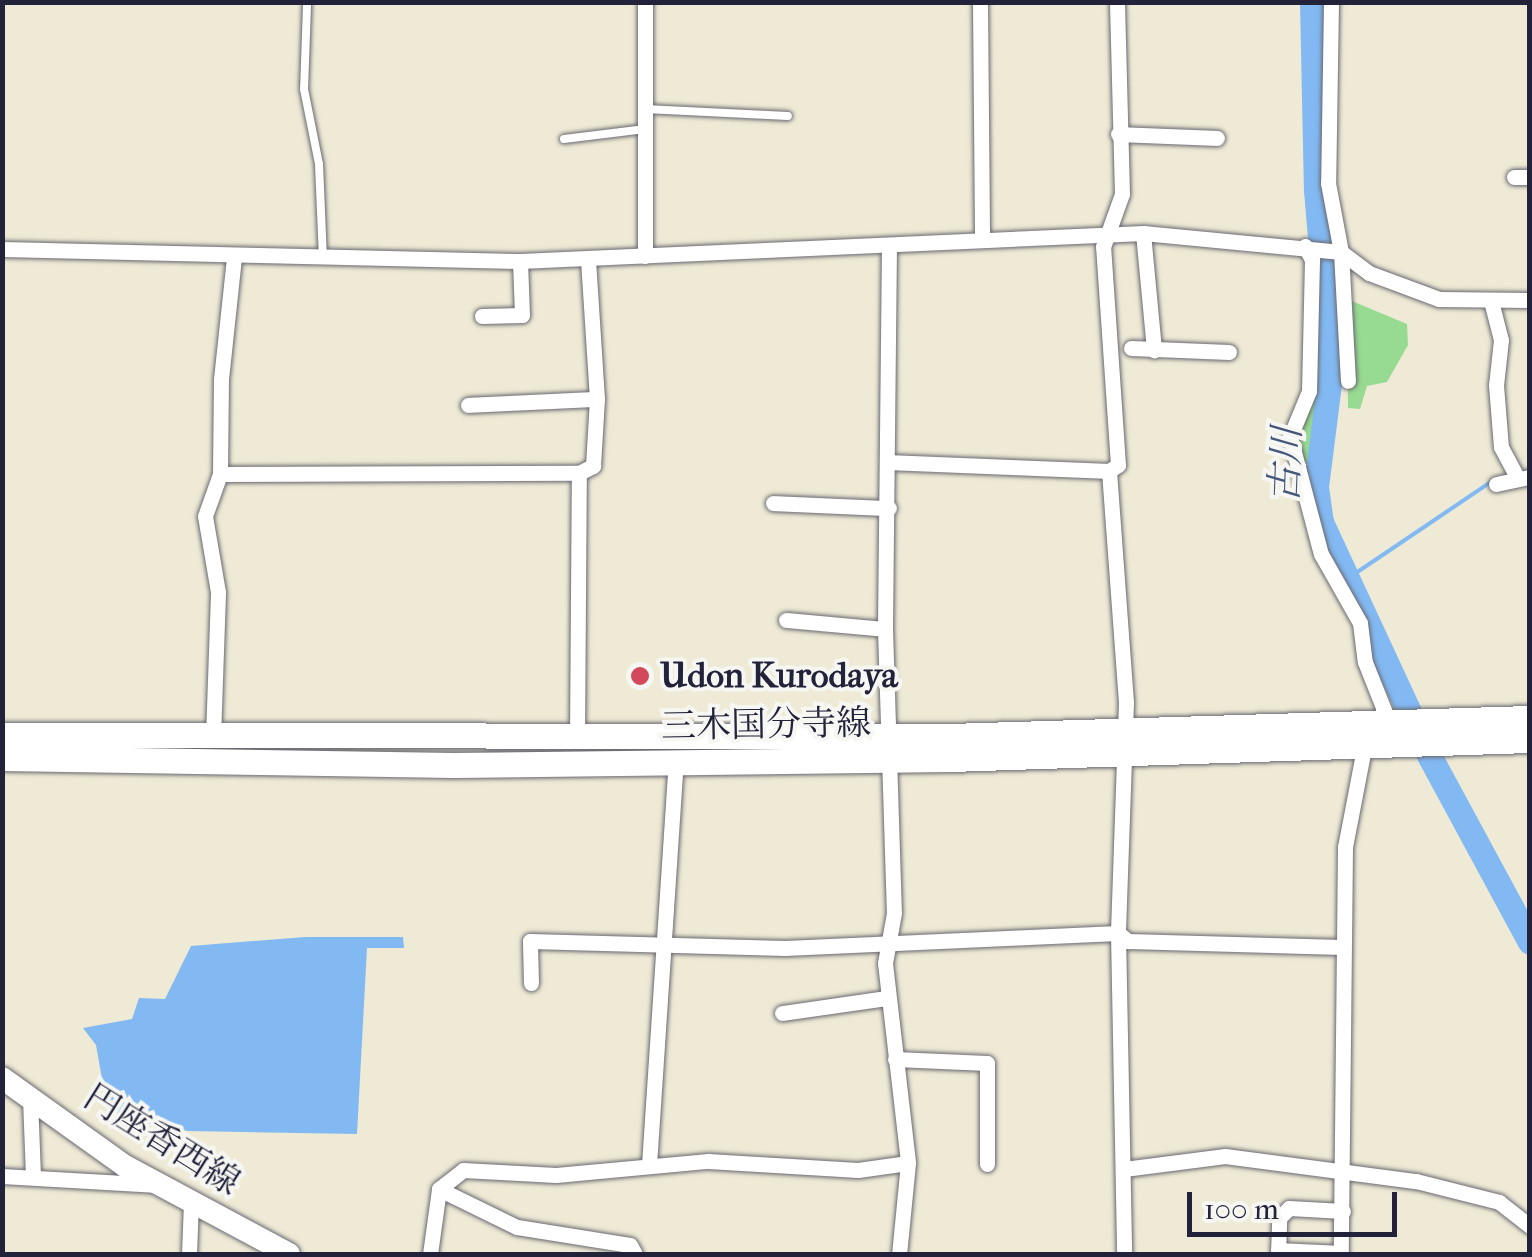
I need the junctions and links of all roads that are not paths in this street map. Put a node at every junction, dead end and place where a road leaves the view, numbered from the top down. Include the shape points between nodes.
1 (645, 2) edge
2 (980, 2) edge
3 (1116, 2) edge
4 (1331, 2) edge
5 (307, 5) dead end
6 (645, 109) junction
7 (788, 116) dead end
8 (646, 129) junction
9 (1118, 134) junction
10 (1217, 138) dead end
11 (564, 139) dead end
12 (1144, 233) junction
13 (1104, 234) junction
14 (982, 240) junction
15 (889, 244) junction
16 (1309, 247) junction
17 (2, 249) edge
18 (1337, 251) junction
19 (645, 256) junction
20 (234, 257) junction
21 (323, 258) junction
22 (588, 258) junction
23 (520, 262) junction
24 (1530, 300) edge
25 (1491, 302) junction
26 (482, 316) dead end
27 (1131, 348) dead end
28 (1154, 350) junction
29 (1228, 352) dead end
30 (1348, 381) dead end
31 (597, 399) junction
32 (468, 405) dead end
33 (888, 462) junction
34 (1110, 471) junction
35 (1519, 473) edge
36 (220, 474) junction
37 (579, 474) junction
38 (1496, 484) dead end
39 (773, 504) dead end
40 (889, 508) junction
41 (786, 620) dead end
42 (884, 629) junction
43 (1530, 718) edge
44 (1401, 728) junction
45 (1456, 730) junction
46 (2, 735) edge
47 (213, 737) junction
48 (577, 739) junction
49 (1530, 740) edge
50 (1124, 741) junction
51 (1365, 743) junction
52 (886, 748) junction
53 (2, 758) edge
54 (676, 762) junction
55 (1118, 933) junction
56 (664, 942) junction
57 (891, 944) junction
58 (1343, 947) junction
59 (531, 983) dead end
60 (886, 998) junction
61 (782, 1013) dead end
62 (894, 1059) junction
63 (2, 1078) edge
64 (30, 1098) junction
65 (908, 1163) junction
66 (987, 1164) dead end
67 (649, 1165) junction
68 (1124, 1169) junction
69 (1340, 1172) junction
70 (2, 1176) edge
71 (33, 1176) junction
72 (161, 1185) junction
73 (439, 1190) junction
74 (191, 1204) junction
75 (1342, 1211) junction
76 (1530, 1226) edge
77 (1278, 1252) edge
78 (189, 1254) edge
79 (289, 1254) edge
80 (430, 1254) edge
81 (635, 1254) edge
82 (898, 1254) edge
83 (1124, 1254) edge
84 (1341, 1254) edge

1 - 6 street
2 - 14 street
3 - 9 street
4 - 18 street via 1328,183
5 - 21 lane via 304,89 319,164
6 - 7 lane
6 - 8 street
8 - 11 lane
8 - 19 street
9 - 10 street
9 - 13 street via 1122,194
12 - 13 street
12 - 16 street
12 - 28 street
13 - 14 street
13 - 34 street via 1118,464
14 - 15 street
15 - 19 street
15 - 33 street
16 - 18 street
16 - 44 street via 1308,391 1290,437 1320,554 1360,623 1365,662
17 - 20 street
18 - 25 street via 1369,273 1425,294
18 - 30 street
19 - 22 street
20 - 21 street
20 - 36 street
21 - 23 street
22 - 23 street
22 - 31 street
23 - 26 street via 522,316
24 - 25 street
25 - 35 street via 1501,340 1501,447
27 - 28 street
28 - 29 street
31 - 32 street
31 - 37 street via 593,466
33 - 34 street
33 - 40 street
34 - 50 street
35 - 38 street
36 - 37 street
36 - 47 street via 205,516 218,592
37 - 48 street
39 - 40 street
40 - 42 street
41 - 42 street
42 - 52 street
43 - 45 main road, 三木国分寺線
44 - 45 main road, 三木国分寺線
44 - 50 main road, 三木国分寺線
44 - 51 main road, 三木国分寺線
44 - 51 street
45 - 49 main road, 三木国分寺線
46 - 47 main road, 三木国分寺線
47 - 48 main road, 三木国分寺線
48 - 52 main road, 三木国分寺線
50 - 51 main road, 三木国分寺線
50 - 52 main road, 三木国分寺線
50 - 55 street
51 - 58 street via 1349,806
52 - 54 main road, 三木国分寺線
52 - 57 street
53 - 54 main road, 三木国分寺線
54 - 56 street
55 - 57 street
55 - 58 street via 1147,942
55 - 68 street
56 - 57 street
56 - 59 street via 530,940
56 - 67 street
57 - 60 street
58 - 69 street
60 - 61 street
60 - 62 street
62 - 65 street
62 - 66 street via 987,1063
63 - 64 main road, 円座香西線
64 - 71 street
64 - 72 main road, 円座香西線
65 - 67 street via 858,1170 780,1162
65 - 82 street
67 - 73 street via 556,1176 463,1170
68 - 69 street via 1226,1156
68 - 83 street
69 - 75 street
69 - 76 street via 1499,1202
70 - 71 street
71 - 72 street
72 - 74 main road, 円座香西線
73 - 80 street
73 - 81 street via 517,1227 630,1245
74 - 78 street
74 - 79 main road, 円座香西線
75 - 77 street via 1290,1208 1278,1218
75 - 84 street
77 - 84 street

